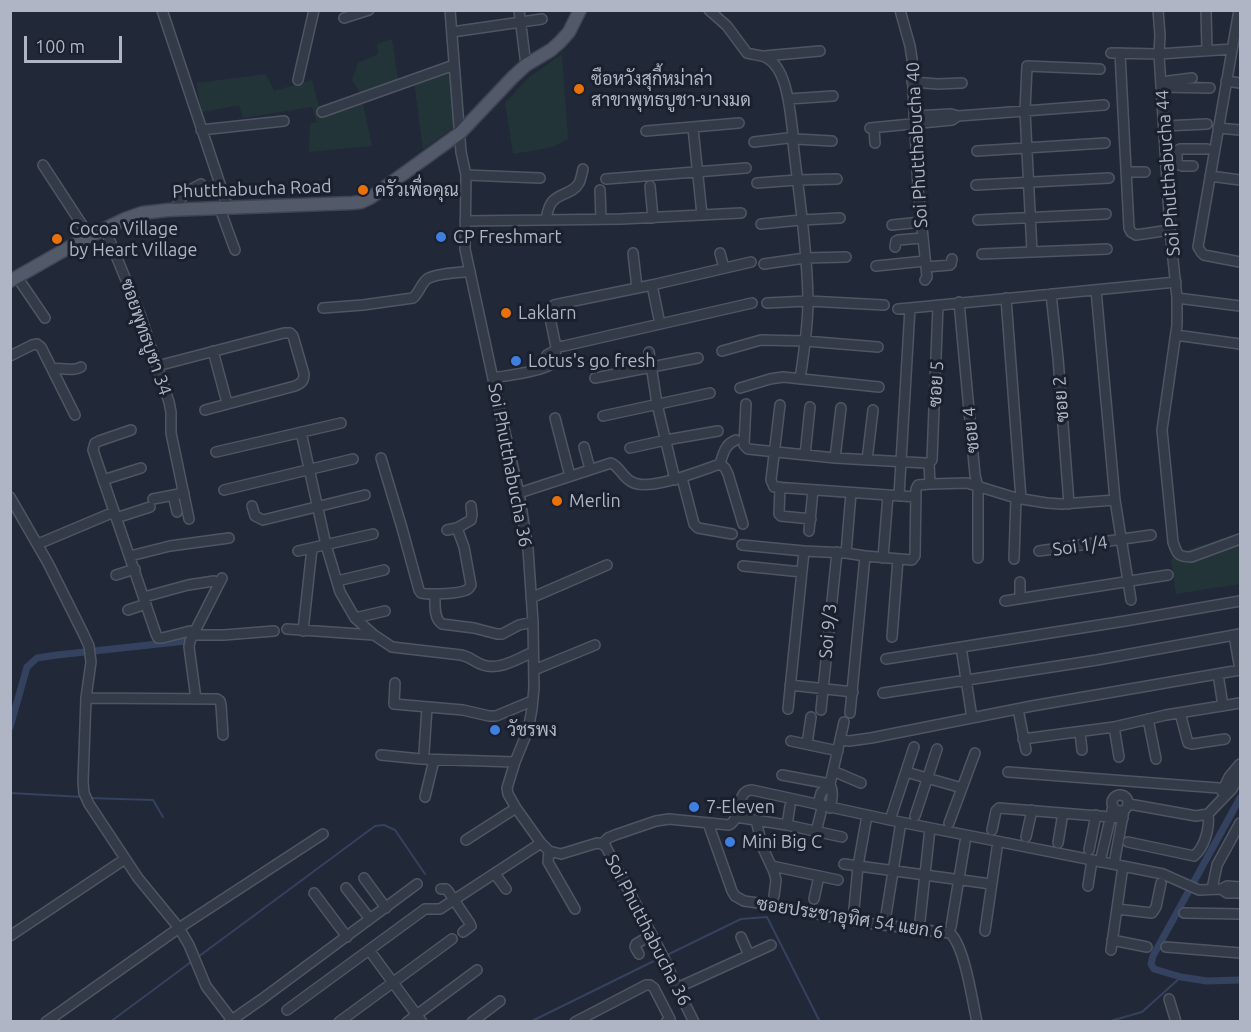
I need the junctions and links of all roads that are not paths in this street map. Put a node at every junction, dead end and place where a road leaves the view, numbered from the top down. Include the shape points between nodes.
1 (162, 10) edge
2 (314, 10) edge
3 (369, 10) edge
4 (450, 10) edge
5 (519, 10) edge
6 (580, 10) edge
7 (709, 10) edge
8 (900, 10) edge
9 (1158, 10) edge
10 (1206, 10) edge
11 (1239, 10) edge
12 (344, 18) dead end
13 (542, 19) dead end
14 (520, 22) junction
15 (452, 32) junction
16 (1232, 49) junction
17 (820, 51) dead end
18 (1207, 51) junction
19 (1159, 54) junction
20 (764, 56) junction
21 (454, 65) junction
22 (526, 66) junction
23 (1100, 69) dead end
24 (1192, 78) dead end
25 (298, 80) dead end
26 (1226, 81) junction
27 (912, 82) junction
28 (962, 83) dead end
29 (1240, 83) edge
30 (1161, 84) junction
31 (1210, 88) dead end
32 (833, 96) dead end
33 (788, 99) junction
34 (1104, 105) dead end
35 (1025, 111) junction
36 (322, 112) dead end
37 (914, 120) junction
38 (284, 121) dead end
39 (739, 123) dead end
40 (1207, 124) dead end
41 (1164, 126) junction
42 (693, 128) junction
43 (1218, 128) junction
44 (201, 130) junction
45 (1240, 130) edge
46 (646, 131) dead end
47 (460, 133) junction
48 (793, 139) junction
49 (832, 141) dead end
50 (754, 142) dead end
51 (876, 143) dead end
52 (1105, 143) dead end
53 (1027, 147) junction
54 (1207, 149) dead end
55 (977, 151) dead end
56 (1171, 158) junction
57 (43, 165) dead end
58 (1193, 166) dead end
59 (746, 168) dead end
60 (583, 169) dead end
61 (698, 171) junction
62 (1127, 172) junction
63 (1144, 172) dead end
64 (466, 175) junction
65 (1210, 176) junction
66 (540, 178) dead end
67 (1109, 178) dead end
68 (606, 179) dead end
69 (837, 179) dead end
70 (797, 180) junction
71 (1240, 180) edge
72 (1029, 182) junction
73 (757, 183) dead end
74 (201, 184) dead end
75 (976, 185) dead end
76 (651, 186) dead end
77 (600, 190) dead end
78 (224, 208) junction
79 (175, 210) junction
80 (741, 213) dead end
81 (1106, 214) dead end
82 (702, 215) junction
83 (652, 218) junction
84 (840, 218) dead end
85 (1030, 218) junction
86 (602, 219) junction
87 (546, 220) junction
88 (801, 220) junction
89 (978, 220) dead end
90 (465, 222) junction
91 (921, 222) junction
92 (761, 224) dead end
93 (892, 225) dead end
94 (105, 229) junction
95 (1170, 231) junction
96 (90, 237) junction
97 (923, 238) junction
98 (896, 247) dead end
99 (1107, 249) dead end
100 (235, 250) dead end
101 (1032, 252) junction
102 (633, 253) dead end
103 (720, 253) dead end
104 (982, 254) dead end
105 (846, 257) dead end
106 (805, 258) junction
107 (952, 259) dead end
108 (751, 262) dead end
109 (1240, 262) edge
110 (764, 264) dead end
111 (926, 264) junction
112 (876, 266) dead end
113 (724, 268) junction
114 (470, 271) junction
115 (14, 279) edge
116 (925, 280) dead end
117 (1176, 282) junction
118 (652, 285) junction
119 (637, 288) junction
120 (1096, 290) junction
121 (1051, 294) junction
122 (1006, 298) junction
123 (1177, 298) junction
124 (808, 301) junction
125 (959, 302) junction
126 (752, 303) dead end
127 (766, 303) dead end
128 (884, 305) dead end
129 (938, 305) junction
130 (1240, 306) edge
131 (323, 308) dead end
132 (910, 308) junction
133 (898, 309) dead end
134 (45, 318) dead end
135 (660, 324) junction
136 (1176, 335) junction
137 (805, 341) junction
138 (1240, 344) edge
139 (878, 347) dead end
140 (556, 348) junction
141 (213, 351) junction
142 (722, 351) dead end
143 (649, 352) dead end
144 (10, 356) edge
145 (698, 358) dead end
146 (157, 366) junction
147 (81, 367) dead end
148 (651, 368) junction
149 (53, 369) junction
150 (493, 378) junction
151 (595, 378) dead end
152 (800, 379) junction
153 (879, 387) dead end
154 (740, 388) dead end
155 (710, 393) dead end
156 (227, 403) junction
157 (657, 404) junction
158 (746, 404) dead end
159 (780, 405) dead end
160 (810, 407) dead end
161 (841, 408) dead end
162 (205, 410) dead end
163 (873, 410) dead end
164 (75, 415) dead end
165 (603, 416) dead end
166 (555, 418) dead end
167 (341, 423) dead end
168 (131, 430) dead end
169 (718, 431) dead end
170 (301, 432) junction
171 (666, 440) junction
172 (735, 440) dead end
173 (584, 447) dead end
174 (630, 448) dead end
175 (216, 452) dead end
176 (774, 453) junction
177 (805, 455) junction
178 (381, 458) dead end
179 (835, 458) junction
180 (353, 459) dead end
181 (867, 460) junction
182 (901, 462) junction
183 (930, 463) junction
184 (720, 464) junction
185 (141, 468) dead end
186 (590, 469) junction
187 (309, 471) junction
188 (570, 476) junction
189 (678, 479) junction
190 (103, 480) junction
191 (930, 484) junction
192 (978, 487) junction
193 (780, 488) junction
194 (224, 490) dead end
195 (813, 490) junction
196 (184, 493) junction
197 (519, 493) junction
198 (851, 493) junction
199 (173, 495) junction
200 (365, 495) dead end
201 (888, 495) junction
202 (899, 496) junction
203 (10, 497) edge
204 (916, 497) junction
205 (1019, 498) junction
206 (1115, 500) junction
207 (1069, 504) junction
208 (252, 506) dead end
209 (471, 506) dead end
210 (317, 507) junction
211 (177, 512) dead end
212 (115, 515) junction
213 (189, 519) dead end
214 (810, 519) junction
215 (744, 524) dead end
216 (809, 531) dead end
217 (373, 534) dead end
218 (732, 534) dead end
219 (1151, 535) dead end
220 (230, 538) dead end
221 (1240, 539) edge
222 (1121, 540) junction
223 (38, 544) junction
224 (326, 545) junction
225 (742, 545) dead end
226 (312, 548) junction
227 (298, 551) dead end
228 (804, 551) junction
229 (1039, 551) dead end
230 (841, 553) junction
231 (130, 556) junction
232 (865, 556) junction
233 (883, 558) junction
234 (978, 558) dead end
235 (898, 559) junction
236 (1014, 559) dead end
237 (607, 565) dead end
238 (743, 566) dead end
239 (135, 569) junction
240 (384, 570) dead end
241 (802, 572) junction
242 (116, 575) dead end
243 (1168, 575) dead end
244 (337, 581) junction
245 (1128, 581) junction
246 (1020, 582) dead end
247 (436, 596) junction
248 (531, 598) junction
249 (1020, 598) junction
250 (1131, 600) dead end
251 (145, 601) junction
252 (1005, 601) dead end
253 (1240, 601) edge
254 (128, 610) dead end
255 (385, 611) dead end
256 (355, 618) junction
257 (533, 622) junction
258 (287, 629) dead end
259 (274, 631) dead end
260 (303, 631) junction
261 (191, 633) junction
262 (1237, 634) edge
263 (374, 635) junction
264 (892, 637) dead end
265 (595, 645) dead end
266 (961, 647) junction
267 (533, 652) junction
268 (886, 659) dead end
269 (534, 670) junction
270 (1240, 670) edge
271 (1218, 674) junction
272 (966, 681) junction
273 (395, 683) dead end
274 (790, 685) junction
275 (823, 689) junction
276 (853, 692) junction
277 (883, 693) dead end
278 (86, 698) junction
279 (196, 699) junction
280 (532, 701) junction
281 (1240, 703) edge
282 (1223, 706) junction
283 (427, 707) junction
284 (788, 709) dead end
285 (1018, 709) junction
286 (821, 710) dead end
287 (1180, 713) junction
288 (811, 717) dead end
289 (972, 718) junction
290 (1148, 719) junction
291 (1114, 727) junction
292 (1080, 732) junction
293 (223, 735) dead end
294 (1023, 739) junction
295 (1225, 739) dead end
296 (841, 740) junction
297 (791, 741) dead end
298 (807, 744) junction
299 (914, 747) dead end
300 (938, 749) dead end
301 (1026, 750) dead end
302 (1082, 750) dead end
303 (838, 751) junction
304 (424, 753) dead end
305 (975, 753) dead end
306 (381, 755) dead end
307 (1119, 757) dead end
308 (1156, 759) dead end
309 (434, 760) junction
310 (515, 762) junction
311 (1240, 764) edge
312 (833, 771) junction
313 (906, 772) junction
314 (1008, 772) dead end
315 (782, 775) dead end
316 (1240, 775) edge
317 (927, 778) junction
318 (1120, 780) junction
319 (861, 783) dead end
320 (830, 784) junction
321 (962, 788) junction
322 (1227, 789) junction
323 (1118, 794) junction
324 (425, 797) dead end
325 (790, 806) dead end
326 (1113, 806) junction
327 (516, 808) junction
328 (830, 808) junction
329 (819, 809) junction
330 (1032, 810) junction
331 (1125, 810) junction
332 (1064, 813) junction
333 (1208, 814) junction
334 (1096, 815) junction
335 (915, 816) dead end
336 (736, 817) junction
337 (1110, 817) junction
338 (756, 820) junction
339 (890, 820) junction
340 (866, 821) dead end
341 (708, 823) junction
342 (949, 823) dead end
343 (1240, 823) edge
344 (787, 825) junction
345 (900, 828) dead end
346 (930, 828) junction
347 (992, 830) dead end
348 (816, 832) junction
349 (323, 834) dead end
350 (842, 837) dead end
351 (1026, 837) dead end
352 (466, 840) dead end
353 (964, 842) dead end
354 (1128, 842) dead end
355 (541, 843) junction
356 (1058, 843) dead end
357 (602, 844) junction
358 (997, 848) dead end
359 (1089, 850) dead end
360 (549, 851) junction
361 (125, 859) junction
362 (1096, 861) junction
363 (844, 864) dead end
364 (1119, 865) junction
365 (772, 866) junction
366 (858, 866) junction
367 (892, 871) junction
368 (495, 874) junction
369 (925, 875) junction
370 (819, 876) junction
371 (364, 878) dead end
372 (838, 879) dead end
373 (958, 879) junction
374 (1161, 883) dead end
375 (417, 884) dead end
376 (991, 884) junction
377 (1088, 886) dead end
378 (1240, 887) edge
379 (346, 888) dead end
380 (441, 889) dead end
381 (506, 889) dead end
382 (1216, 889) junction
383 (314, 893) dead end
384 (1240, 893) edge
385 (774, 896) dead end
386 (814, 899) dead end
387 (455, 900) junction
388 (386, 908) junction
389 (575, 909) dead end
390 (854, 909) dead end
391 (1117, 909) junction
392 (1184, 913) dead end
393 (1240, 914) edge
394 (885, 915) dead end
395 (370, 919) junction
396 (920, 921) dead end
397 (951, 927) dead end
398 (179, 928) junction
399 (985, 931) dead end
400 (463, 932) dead end
401 (651, 935) junction
402 (10, 936) edge
403 (347, 937) junction
404 (741, 937) dead end
405 (452, 939) dead end
406 (771, 945) dead end
407 (1147, 947) dead end
408 (1166, 947) dead end
409 (369, 950) junction
410 (1240, 953) edge
411 (639, 954) dead end
412 (749, 955) junction
413 (477, 970) dead end
414 (392, 983) junction
415 (677, 988) junction
416 (1169, 999) dead end
417 (500, 1001) dead end
418 (287, 1010) dead end
419 (688, 1011) junction
420 (419, 1018) edge
421 (668, 1020) edge
422 (230, 1021) edge
423 (46, 1022) edge
424 (339, 1022) edge
425 (407, 1022) edge
426 (472, 1022) edge
427 (575, 1022) edge
428 (694, 1022) edge
429 (977, 1022) edge
430 (1176, 1022) edge

1 - 44 street
2 - 25 street
3 - 12 street
4 - 15 street, Soi Phutthabucha 36
5 - 14 street
6 - 22 main road, Phutthabucha Road via 560,42
7 - 20 street via 747,53
8 - 27 street, Soi Phutthabucha 40 via 910,46
9 - 19 street, Soi Phutthabucha 44
10 - 18 street
11 - 16 street
13 - 14 street
14 - 15 street
14 - 22 street
15 - 21 street, Soi Phutthabucha 36
16 - 18 street
16 - 26 street
17 - 20 street
18 - 19 street
19 - 30 street, Soi Phutthabucha 44
19 - 62 street via 1115,53
20 - 33 street via 782,74
21 - 36 street
21 - 47 street, Soi Phutthabucha 36
22 - 47 main road, Phutthabucha Road
23 - 35 street via 1027,66
24 - 30 street
26 - 29 street
26 - 43 street
27 - 28 street
27 - 37 street, Soi Phutthabucha 40
30 - 31 street
30 - 41 street, Soi Phutthabucha 44
32 - 33 street
33 - 48 street
34 - 35 street
35 - 37 street via 958,116 952,120
35 - 53 street
37 - 51 street via 872,128
37 - 91 street, Soi Phutthabucha 40
38 - 44 street
39 - 42 street
40 - 41 street
41 - 56 street, Soi Phutthabucha 44
42 - 46 street
42 - 61 street
43 - 45 street
43 - 65 street
44 - 78 street
47 - 64 street, Soi Phutthabucha 36
47 - 78 main road, Phutthabucha Road via 361,202
48 - 49 street
48 - 50 street
48 - 70 street
52 - 53 street
53 - 55 street
53 - 72 street
54 - 56 street via 1180,149
56 - 58 street via 1179,165
56 - 95 street, Soi Phutthabucha 44
57 - 96 street
59 - 61 street
60 - 87 street via 576,187 550,205
61 - 68 street
61 - 82 street
62 - 63 street
62 - 95 street via 1131,232 1136,235
64 - 66 street
64 - 90 street, Soi Phutthabucha 36
65 - 71 street
65 - 109 street via 1198,248 1204,255
67 - 72 street
69 - 70 street
70 - 73 street
70 - 88 street
72 - 75 street
72 - 85 street
74 - 79 street via 183,195
76 - 83 street
77 - 86 street
78 - 79 main road, Phutthabucha Road
78 - 100 street
79 - 94 main road, Phutthabucha Road via 142,213
80 - 82 street
81 - 85 street
82 - 83 street
83 - 86 street
84 - 88 street
85 - 89 street
85 - 101 street
86 - 87 street
87 - 90 street
88 - 92 street
88 - 106 street
90 - 114 street, Soi Phutthabucha 36
91 - 93 street
91 - 97 street, Soi Phutthabucha 40
94 - 96 main road, Phutthabucha Road
94 - 146 street, ซอยพุทธบูชา 34
95 - 117 street, Soi Phutthabucha 44
96 - 115 main road, Phutthabucha Road
97 - 98 street via 898,240
97 - 111 street, Soi Phutthabucha 40
99 - 101 street
101 - 104 street
102 - 119 street
103 - 113 street
105 - 106 street
106 - 110 street
106 - 124 street
107 - 111 street via 950,265
108 - 113 street
111 - 112 street
111 - 116 street, Soi Phutthabucha 40
113 - 118 street
114 - 131 street via 427,279 413,298
114 - 150 street, Soi Phutthabucha 36
115 - 134 street
117 - 120 street
117 - 123 street, Soi Phutthabucha 44
118 - 119 street
118 - 135 street
119 - 140 street via 554,305 549,313
120 - 121 street
120 - 206 street
121 - 122 street
121 - 207 street, ซอย 2
122 - 125 street
122 - 205 street
123 - 130 street
123 - 136 street, Soi Phutthabucha 44
124 - 127 street
124 - 128 street
124 - 137 street
125 - 129 street
125 - 192 street, ซอย 4
126 - 135 street
129 - 132 street
129 - 183 street, ซอย 5
132 - 133 street
132 - 182 street
135 - 140 street
136 - 138 street
136 - 221 street, Soi Phutthabucha 44 via 1162,430 1173,542 1178,554 1191,557
137 - 139 street
137 - 142 street via 761,340
137 - 152 street
140 - 150 street via 555,362 549,366
141 - 146 street
141 - 156 street
141 - 156 street via 290,333 304,374 302,383 295,386
143 - 148 street
144 - 149 street via 37,344
145 - 148 street
146 - 196 street, ซอยพุทธบูชา 34 via 171,412 171,433
147 - 149 street
148 - 151 street
148 - 157 street
149 - 164 street
150 - 197 street, Soi Phutthabucha 36
152 - 153 street
152 - 154 street via 783,377
155 - 157 street
156 - 162 street
157 - 165 street
157 - 171 street
158 - 176 street via 745,447
159 - 176 street
160 - 177 street
161 - 179 street
163 - 181 street
166 - 188 street
167 - 170 street
168 - 190 street via 93,446
169 - 171 street
170 - 175 street
170 - 187 street
171 - 174 street
171 - 189 street
172 - 184 street via 724,450
173 - 186 street
176 - 177 street
176 - 193 street via 771,480 774,487
177 - 179 street
178 - 247 street via 419,590
179 - 181 street
180 - 187 street
181 - 182 street
182 - 183 street
182 - 202 street
183 - 191 street, ซอย 5
184 - 189 street
184 - 215 street via 728,474
185 - 190 street
186 - 188 street
186 - 189 street via 611,463 636,484
187 - 194 street
187 - 210 street
188 - 197 street
189 - 218 street via 694,524
190 - 212 street
191 - 192 street via 967,483
191 - 204 street via 918,485
192 - 205 street
192 - 234 street, ซอย 4
193 - 195 street
193 - 214 street via 779,514
195 - 198 street
195 - 214 street
196 - 199 street
196 - 213 street, ซอยพุทธบูชา 34
197 - 248 street, Soi Phutthabucha 36
198 - 201 street
198 - 230 street, Soi 9/3
199 - 211 street
199 - 212 street
200 - 210 street
201 - 202 street
201 - 233 street
202 - 204 street
203 - 223 street
204 - 235 street via 915,556 912,560
205 - 207 street
205 - 236 street
206 - 207 street
206 - 222 street
208 - 210 street via 255,516 263,520
209 - 247 street via 471,520 452,529 464,547 471,585 466,591
210 - 224 street
212 - 223 street
212 - 231 street
214 - 216 street
217 - 224 street
219 - 222 street, Soi 1/4
220 - 231 street
222 - 229 street, Soi 1/4
222 - 245 street
223 - 278 street via 90,651
224 - 226 street
224 - 244 street
225 - 228 street
226 - 227 street
226 - 260 street
228 - 230 street
228 - 241 street
230 - 232 street
230 - 275 street, Soi 9/3
231 - 239 street
232 - 233 street
232 - 276 street
233 - 235 street
235 - 264 street
237 - 248 street
238 - 241 street
239 - 242 street
239 - 251 street
240 - 244 street
241 - 274 street
243 - 245 street
244 - 256 street
245 - 249 street
245 - 250 street
246 - 249 street
247 - 257 street via 436,617 442,624 502,634
248 - 257 street, Soi Phutthabucha 36
249 - 252 street
251 - 254 street
251 - 261 street via 158,638
251 - 261 street via 177,587 218,579
253 - 266 street
255 - 256 street
256 - 263 street
257 - 267 street, Soi Phutthabucha 36
258 - 260 street
259 - 261 street
260 - 263 street
261 - 279 street via 189,648
262 - 270 street
262 - 272 street
263 - 267 street via 393,647 470,656 487,667 503,665
265 - 269 street
266 - 268 street
266 - 272 street
267 - 269 street, Soi Phutthabucha 36
269 - 280 street, Soi Phutthabucha 36
270 - 271 street
271 - 282 street
271 - 285 street
272 - 277 street
272 - 289 street
273 - 283 street via 394,704
274 - 275 street
274 - 284 street
275 - 276 street
275 - 286 street, Soi 9/3
276 - 296 street
278 - 279 street
278 - 361 street via 84,793
279 - 293 street via 220,702
280 - 283 street via 496,716
280 - 310 street, Soi Phutthabucha 36 via 528,730
281 - 282 street
282 - 287 street
283 - 304 street
285 - 289 street
285 - 294 street
287 - 290 street
287 - 295 street via 1188,743
288 - 298 street
289 - 296 street
290 - 291 street
290 - 308 street
291 - 292 street
291 - 307 street
292 - 294 street
292 - 302 street
294 - 301 street
296 - 303 street
297 - 298 street
298 - 303 street
299 - 313 street
300 - 317 street
303 - 312 street
305 - 321 street
306 - 309 street
309 - 310 street
309 - 324 street
310 - 327 street, Soi Phutthabucha 36 via 507,788
311 - 322 street via 1229,777
312 - 319 street
312 - 320 street
313 - 317 street
313 - 339 street
314 - 318 street
315 - 320 street
316 - 322 street
317 - 321 street
317 - 335 street
318 - 322 street
318 - 323 street
320 - 328 street
320 - 329 street via 821,792
321 - 342 street
322 - 333 street
323 - 326 street via 1113,798
323 - 331 street via 1126,796
325 - 344 street
326 - 331 street
326 - 337 street
327 - 352 street
327 - 355 street, Soi Phutthabucha 36
328 - 329 street
328 - 339 street
329 - 336 street via 747,790 741,796
329 - 348 street
330 - 332 street
330 - 347 street via 999,808
330 - 351 street
331 - 333 street
331 - 337 street
331 - 364 street
332 - 334 street
332 - 356 street
333 - 354 street via 1207,831 1194,856
334 - 337 street
334 - 359 street
336 - 338 street
336 - 341 street via 729,825
337 - 362 street
338 - 344 street
338 - 365 street
339 - 346 street
340 - 366 street
341 - 357 street via 656,821 608,838
341 - 429 street, ซอยประชาอุทิศ 54 แยก 6 via 732,891 744,901 858,922 950,933 960,950
343 - 382 street via 1217,865
344 - 348 street
345 - 367 street
346 - 362 street
346 - 369 street
348 - 350 street
349 - 398 street
353 - 373 street
355 - 360 street, Soi Phutthabucha 36
355 - 368 street
357 - 360 street, Soi Phutthabucha 36 via 561,854
357 - 401 street, Soi Phutthabucha 36
358 - 376 street
360 - 389 street via 548,862
361 - 398 street
361 - 402 street
362 - 364 street
362 - 377 street
363 - 366 street
364 - 382 street via 1163,874 1195,889
364 - 391 street
365 - 370 street
365 - 385 street via 776,879
366 - 367 street
366 - 390 street
367 - 369 street
367 - 394 street
368 - 381 street
368 - 387 street
369 - 373 street
369 - 396 street
370 - 372 street
370 - 386 street
371 - 388 street
373 - 376 street
373 - 397 street
374 - 391 street via 1152,913
375 - 388 street
376 - 399 street
378 - 382 street
379 - 395 street
380 - 387 street via 446,889
382 - 384 street
383 - 403 street
387 - 400 street via 471,926
387 - 409 street via 440,909 425,909
388 - 395 street
391 - 407 street via 1112,945
392 - 393 street
395 - 403 street
398 - 422 street via 206,986
398 - 423 street
401 - 411 street via 636,944
401 - 415 street, Soi Phutthabucha 36
403 - 422 street
404 - 412 street
405 - 414 street
406 - 412 street
408 - 410 street
409 - 414 street
409 - 418 street
412 - 415 street
413 - 420 street
414 - 420 street
414 - 424 street
415 - 419 street, Soi Phutthabucha 36
416 - 430 street
417 - 426 street
419 - 421 street
419 - 428 street, Soi Phutthabucha 36
420 - 425 street
421 - 427 street via 654,988 646,985

